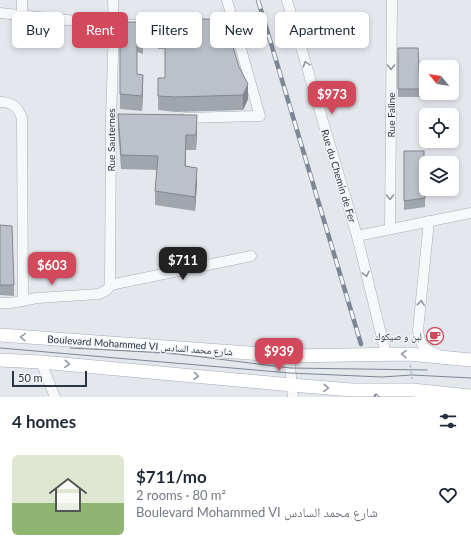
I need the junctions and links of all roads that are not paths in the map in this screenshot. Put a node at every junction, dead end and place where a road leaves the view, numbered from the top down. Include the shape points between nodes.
1 (22, 0) edge
2 (113, 0) edge
3 (227, 0) edge
4 (287, 0) edge
5 (388, 0) edge
6 (22, 12) edge
7 (113, 12) edge
8 (0, 13) edge
9 (12, 15) edge
10 (114, 48) edge
11 (0, 102) edge
12 (175, 119) edge
13 (471, 213) edge
14 (429, 221) junction
15 (390, 229) junction
16 (357, 236) junction
17 (251, 256) dead end
18 (110, 282) junction
19 (23, 301) junction
20 (0, 303) edge
21 (0, 335) edge
22 (386, 354) junction
23 (289, 356) junction
24 (457, 359) junction
25 (0, 360) edge
26 (471, 360) edge
27 (41, 362) junction
28 (292, 391) edge
29 (389, 394) edge
30 (436, 394) edge
31 (451, 395) edge
32 (471, 396) edge
33 (55, 397) edge

1 - 6 street
2 - 7 street, Rue Sauternes
3 - 12 street via 231,24 260,116
16 -> 4 street, Rue du Chemin de Fer
5 -> 15 street, Rue Faline
8 - 9 street
10 - 18 street, Rue Sauternes via 115,120
11 - 19 street via 16,107 22,118
13 - 14 street
14 - 15 street
24 -> 14 street via 427,351 420,341
15 - 16 street
16 -> 22 street, Rue du Chemin de Fer
17 - 18 street
18 - 19 street via 107,290 99,294
19 - 20 street
23 -> 21 main road, Boulevard Mohammed VI شارع محمد السادس
22 - 23 main road, Boulevard Mohammed VI شارع محمد السادس
24 -> 22 main road, Boulevard Mohammed VI شارع محمد السادس
23 - 28 street
24 - 26 main road, Boulevard Mohammed VI شارع محمد السادس
25 - 27 main road
27 -> 28 main road
27 - 33 street
28 -> 29 main road via 352,390
29 - 30 main road via 412,390
30 - 31 main road
31 - 32 main road

